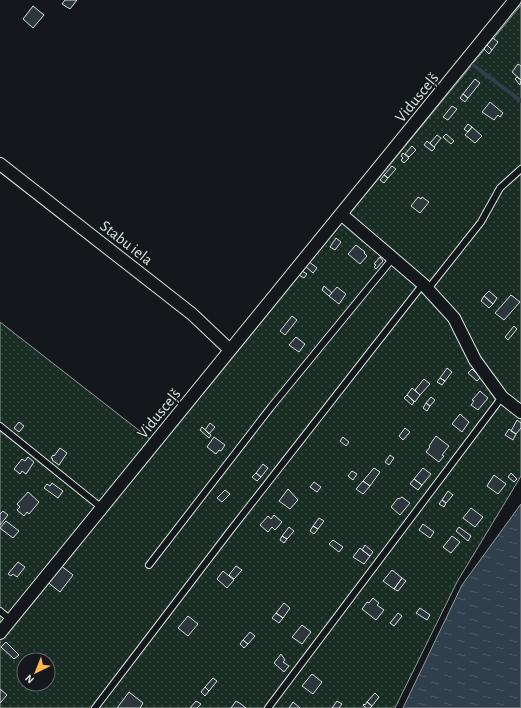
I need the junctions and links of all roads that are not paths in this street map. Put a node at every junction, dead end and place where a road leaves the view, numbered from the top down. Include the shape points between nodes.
1 (515, 0) edge
2 (0, 164) edge
3 (521, 169) edge
4 (341, 214) junction
5 (393, 258) junction
6 (426, 286) junction
7 (230, 350) junction
8 (502, 397) junction
9 (521, 412) edge
10 (0, 426) edge
11 (102, 508) junction
12 (149, 565) dead end
13 (0, 611) edge
14 (11, 620) junction
15 (0, 633) edge
16 (95, 708) edge
17 (268, 708) edge

1 - 4 street, Vidusceļš
2 - 7 street, Stabu iela via 192,314
3 - 6 lane via 500,188 481,222
4 - 5 street
4 - 7 street, Vidusceļš
5 - 6 street
5 - 12 lane via 271,407
6 - 8 street via 454,318 475,360
6 - 16 lane via 230,531
7 - 11 street, Vidusceļš
8 - 9 street
8 - 17 lane
10 - 11 lane
11 - 14 street, Vidusceļš
13 - 14 lane
14 - 15 street, Vidusceļš

